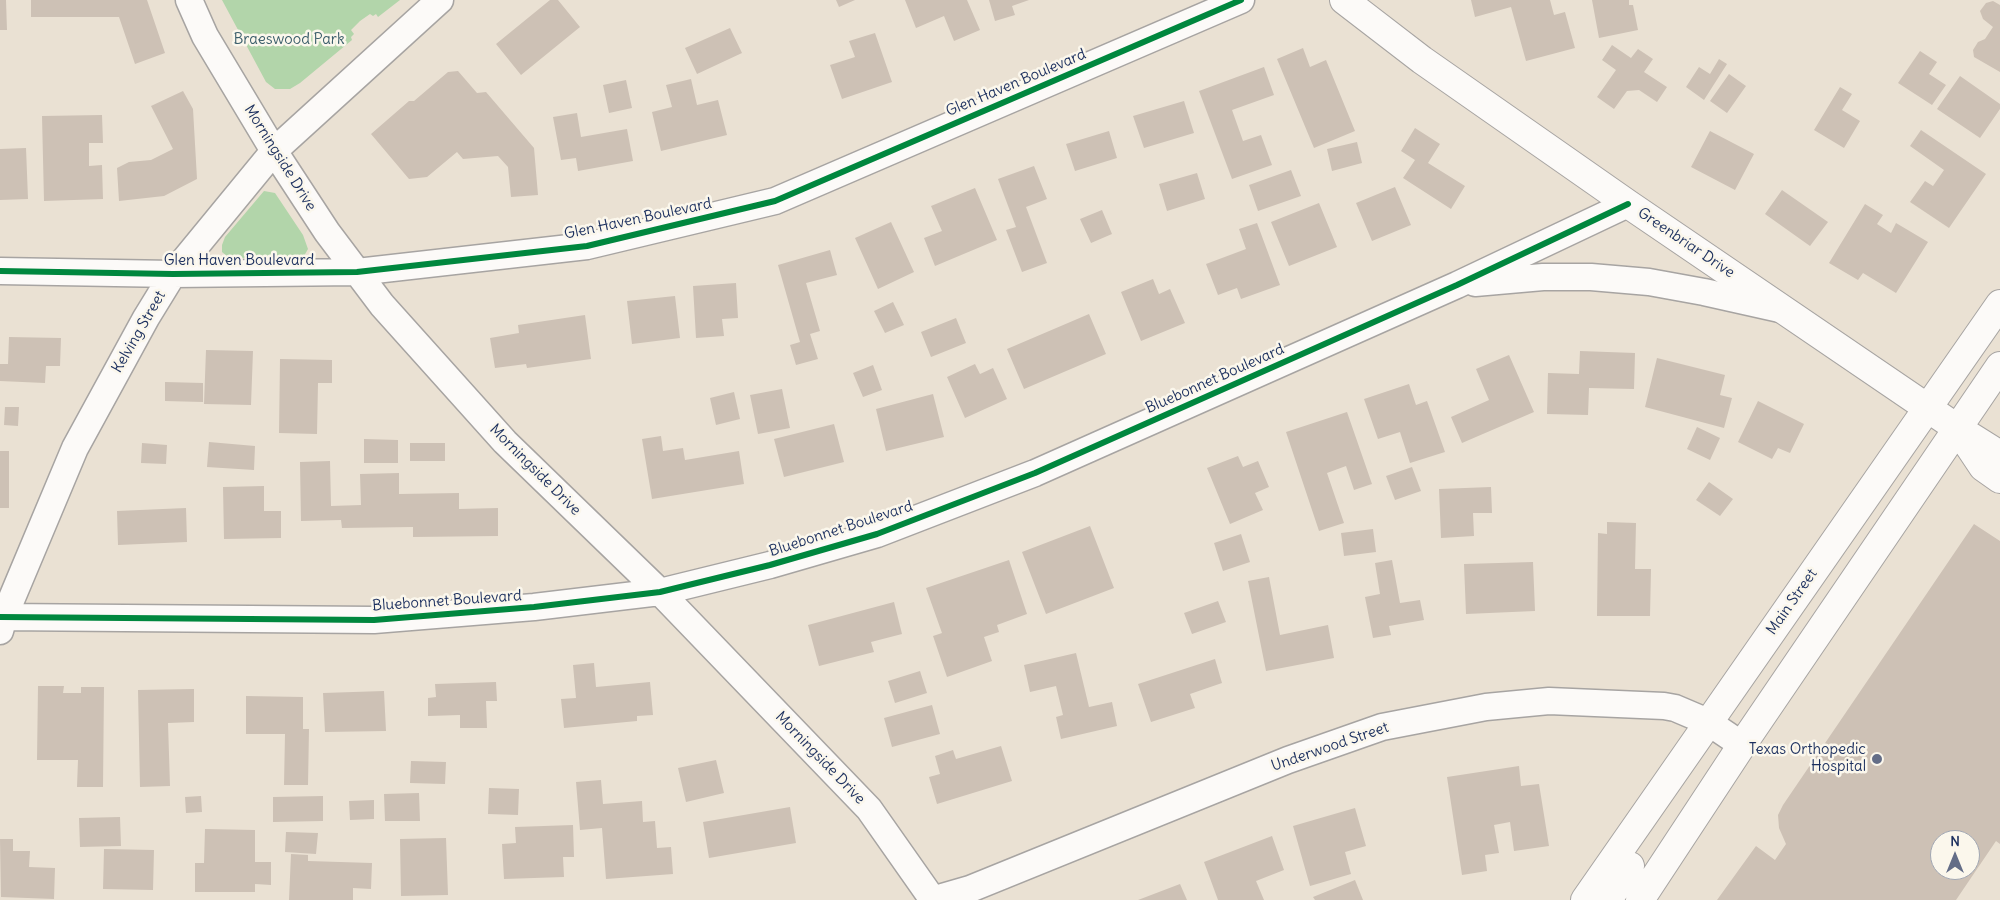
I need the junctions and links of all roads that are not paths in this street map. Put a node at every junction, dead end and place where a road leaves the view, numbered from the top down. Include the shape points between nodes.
1 (189, 0) edge
2 (440, 0) edge
3 (1241, 0) edge
4 (1344, 0) edge
5 (274, 151) junction
6 (1628, 204) junction
7 (0, 271) edge
8 (357, 272) junction
9 (173, 274) junction
10 (1457, 285) junction
11 (2000, 304) edge
12 (1785, 310) junction
13 (2000, 366) edge
14 (1928, 408) junction
15 (1958, 428) junction
16 (2000, 455) edge
17 (2000, 480) edge
18 (660, 592) junction
19 (1, 622) edge
20 (1708, 722) junction
21 (1742, 745) junction
22 (1645, 812) junction
23 (933, 900) edge
24 (1584, 900) edge
25 (1608, 900) edge
26 (1640, 900) edge

1 - 5 street, Morningside Drive via 205,36
2 - 5 street, Kelving Street
3 - 8 street, Glen Haven Boulevard via 775,201 587,246
4 - 6 main road, Greenbriar Drive via 1422,60
5 - 8 street, Morningside Drive
5 - 9 street, Kelving Street
6 - 10 street, Bluebonnet Boulevard
6 - 12 main road, Greenbriar Drive
7 - 9 street, Glen Haven Boulevard
8 - 9 street, Glen Haven Boulevard
8 - 18 street, Morningside Drive via 382,305 505,442
9 - 19 street, Kelving Street via 75,448
10 - 12 street, Bluebonnet Boulevard via 1543,277 1591,277 1667,285
10 - 18 street, Bluebonnet Boulevard via 1035,473 878,534
11 - 14 main road, Main Street
12 - 14 main road, Greenbriar Drive
13 - 15 main road
14 - 15 main road, Greenbriar Drive
14 - 20 main road, Main Street
15 - 16 main road, Greenbriar Drive
15 - 17 main road, Greenbriar Drive via 1983,467
15 - 21 main road
18 - 19 street, Bluebonnet Boulevard via 534,607 374,620
18 - 23 street, Morningside Drive via 869,809
20 - 21 street, Underwood Street
20 - 22 main road, Main Street
20 - 23 street, Underwood Street via 1664,706 1549,701 1486,707 1382,727 1288,760 970,889
21 - 26 main road
22 - 24 main road, Main Street
22 - 25 main road via 1632,864

